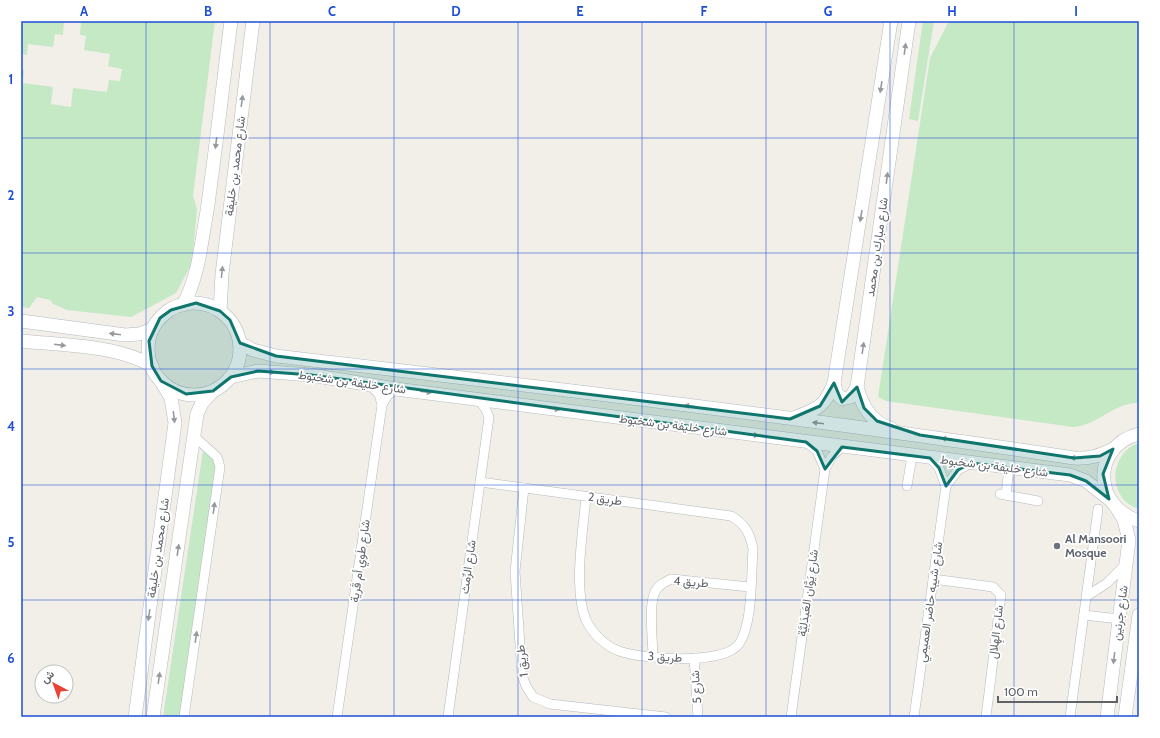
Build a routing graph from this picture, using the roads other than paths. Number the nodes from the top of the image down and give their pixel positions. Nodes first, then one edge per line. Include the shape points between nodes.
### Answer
1 (231, 21) edge
2 (253, 21) edge
3 (891, 21) edge
4 (909, 21) edge
5 (183, 305) junction
6 (220, 311) junction
7 (21, 321) edge
8 (153, 329) junction
9 (21, 340) edge
10 (240, 343) junction
11 (152, 366) junction
12 (231, 377) junction
13 (161, 381) junction
14 (834, 383) junction
15 (369, 384) junction
16 (857, 387) junction
17 (396, 389) junction
18 (213, 391) junction
19 (477, 399) junction
20 (504, 402) junction
21 (382, 405) junction
22 (489, 417) junction
23 (790, 419) junction
24 (1139, 434) edge
25 (920, 435) junction
26 (194, 436) junction
27 (806, 442) junction
28 (842, 447) junction
29 (1113, 450) junction
30 (912, 456) junction
31 (930, 458) junction
32 (970, 463) junction
33 (1009, 467) junction
34 (825, 469) junction
35 (480, 482) junction
36 (907, 486) dead end
37 (946, 486) junction
38 (524, 488) junction
39 (586, 497) junction
40 (1109, 499) junction
41 (1038, 501) dead end
42 (1098, 509) dead end
43 (1118, 510) junction
44 (731, 516) joint
45 (1139, 521) edge
46 (1127, 562) junction
47 (1090, 575) junction
48 (932, 579) junction
49 (1107, 582) junction
50 (750, 586) junction
51 (1087, 596) junction
52 (1084, 615) junction
53 (1139, 615) edge
54 (1119, 619) junction
55 (653, 657) junction
56 (694, 658) junction
57 (135, 717) edge
58 (153, 717) edge
59 (184, 717) edge
60 (337, 717) edge
61 (448, 717) edge
62 (666, 717) edge
63 (698, 717) edge
64 (791, 717) edge
65 (914, 717) edge
66 (986, 717) edge
67 (1070, 717) edge
68 (1106, 717) edge
69 (1125, 717) edge

1 -> 5 main road, شارع محمد بن خليفة via 197,272 192,289
6 -> 2 main road, شارع محمد بن خليفة via 222,274
3 -> 14 main road, شارع مبارك بن محمد
16 -> 4 main road, شارع مبارك بن محمد
5 - 6 main road via 202,304
5 - 8 main road via 160,318
6 - 10 main road via 237,331
8 -> 7 main road via 125,335
8 - 11 main road via 149,341
9 -> 11 main road via 116,352
10 - 12 main road via 237,367
23 -> 10 main road, شارع خليفة بن شخبوط via 532,385 276,356 253,350
11 - 13 main road
12 -> 15 main road, شارع خليفة بن شخبوط via 258,371 311,375
12 - 18 main road
13 - 18 main road via 172,389 186,394
13 -> 57 main road, شارع محمد بن خليفة via 171,398 175,423
14 - 16 main road via 836,392 842,399 851,397
14 - 23 main road, شارع مبارك بن محمد via 829,397 820,406
15 - 17 main road, شارع خليفة بن شخبوط
15 - 21 street via 379,394
16 - 25 main road, شارع مبارك بن محمد via 864,408 877,422
17 -> 19 main road, شارع خليفة بن شخبوط
17 - 21 street
18 - 26 main road, شارع محمد بن خليفة via 202,403 197,414
19 - 20 main road, شارع خليفة بن شخبوط
19 - 22 street
20 - 22 street
20 -> 27 main road, شارع خليفة بن شخبوط
21 - 60 street, شارع طَوي أم قَرية
22 - 35 street, شارع الرِّمث
25 -> 23 main road, شارع خليفة بن شخبوط
24 - 29 main road via 1124,440
29 -> 25 main road, شارع خليفة بن شخبوط via 1100,456 1074,458
58 -> 26 main road, شارع محمد بن خليفة
59 -> 26 street via 220,467 217,457
27 - 28 main road, شارع خليفة بن شخبوط
27 - 34 street via 817,451
28 - 30 main road, شارع خليفة بن شخبوط
28 - 34 street, شارع يَوَّان العَبدَلِيَّة via 832,456
29 - 40 main road via 1106,461 1103,474 1104,487
30 - 31 main road, شارع خليفة بن شخبوط
30 - 36 street
31 - 32 main road, شارع خليفة بن شخبوط
31 - 37 street via 939,468
32 - 33 main road, شارع خليفة بن شخبوط
32 - 37 street, شارع شيبه حاضر العميمي via 958,470
33 - 40 main road, شارع خليفة بن شخبوط via 1070,475 1086,481
33 - 41 street via 1003,495
34 - 64 street, شارع يَوَّان العَبدَلِيَّة
35 - 38 street, طريق 2
35 - 61 street, شارع الرِّمث
37 - 48 street, شارع شيبه حاضر العميمي
38 - 39 street, طريق 2
38 - 62 street, طريق 1 via 515,571 522,675 526,686 533,697 550,704
39 - 44 street, طريق 2
39 - 55 street, طريق 3 via 580,576 586,620 595,633 617,650
40 - 43 main road
42 - 47 street
43 - 45 main road via 1128,518
43 - 46 main road, شارع جرنين via 1128,530
44 - 50 street, طريق 3 via 740,521 751,538 753,549
46 - 49 street
46 - 54 main road, شارع جرنين
47 - 49 street via 1100,582
47 - 51 street
48 - 65 street, شارع شيبه حاضر العميمي
48 - 66 street, شارع الهِلال via 993,587 1001,595
49 - 51 street
50 - 55 street, طريق 4 via 671,579 662,583 654,592 651,612
50 - 56 street, طريق 3 via 747,624 738,645 715,656
51 - 52 street
52 - 54 street
52 - 67 street
53 - 69 main road, شارع جرنين
54 -> 68 main road, شارع جرنين
55 - 56 street, طريق 3
56 - 63 street, شارع 5

